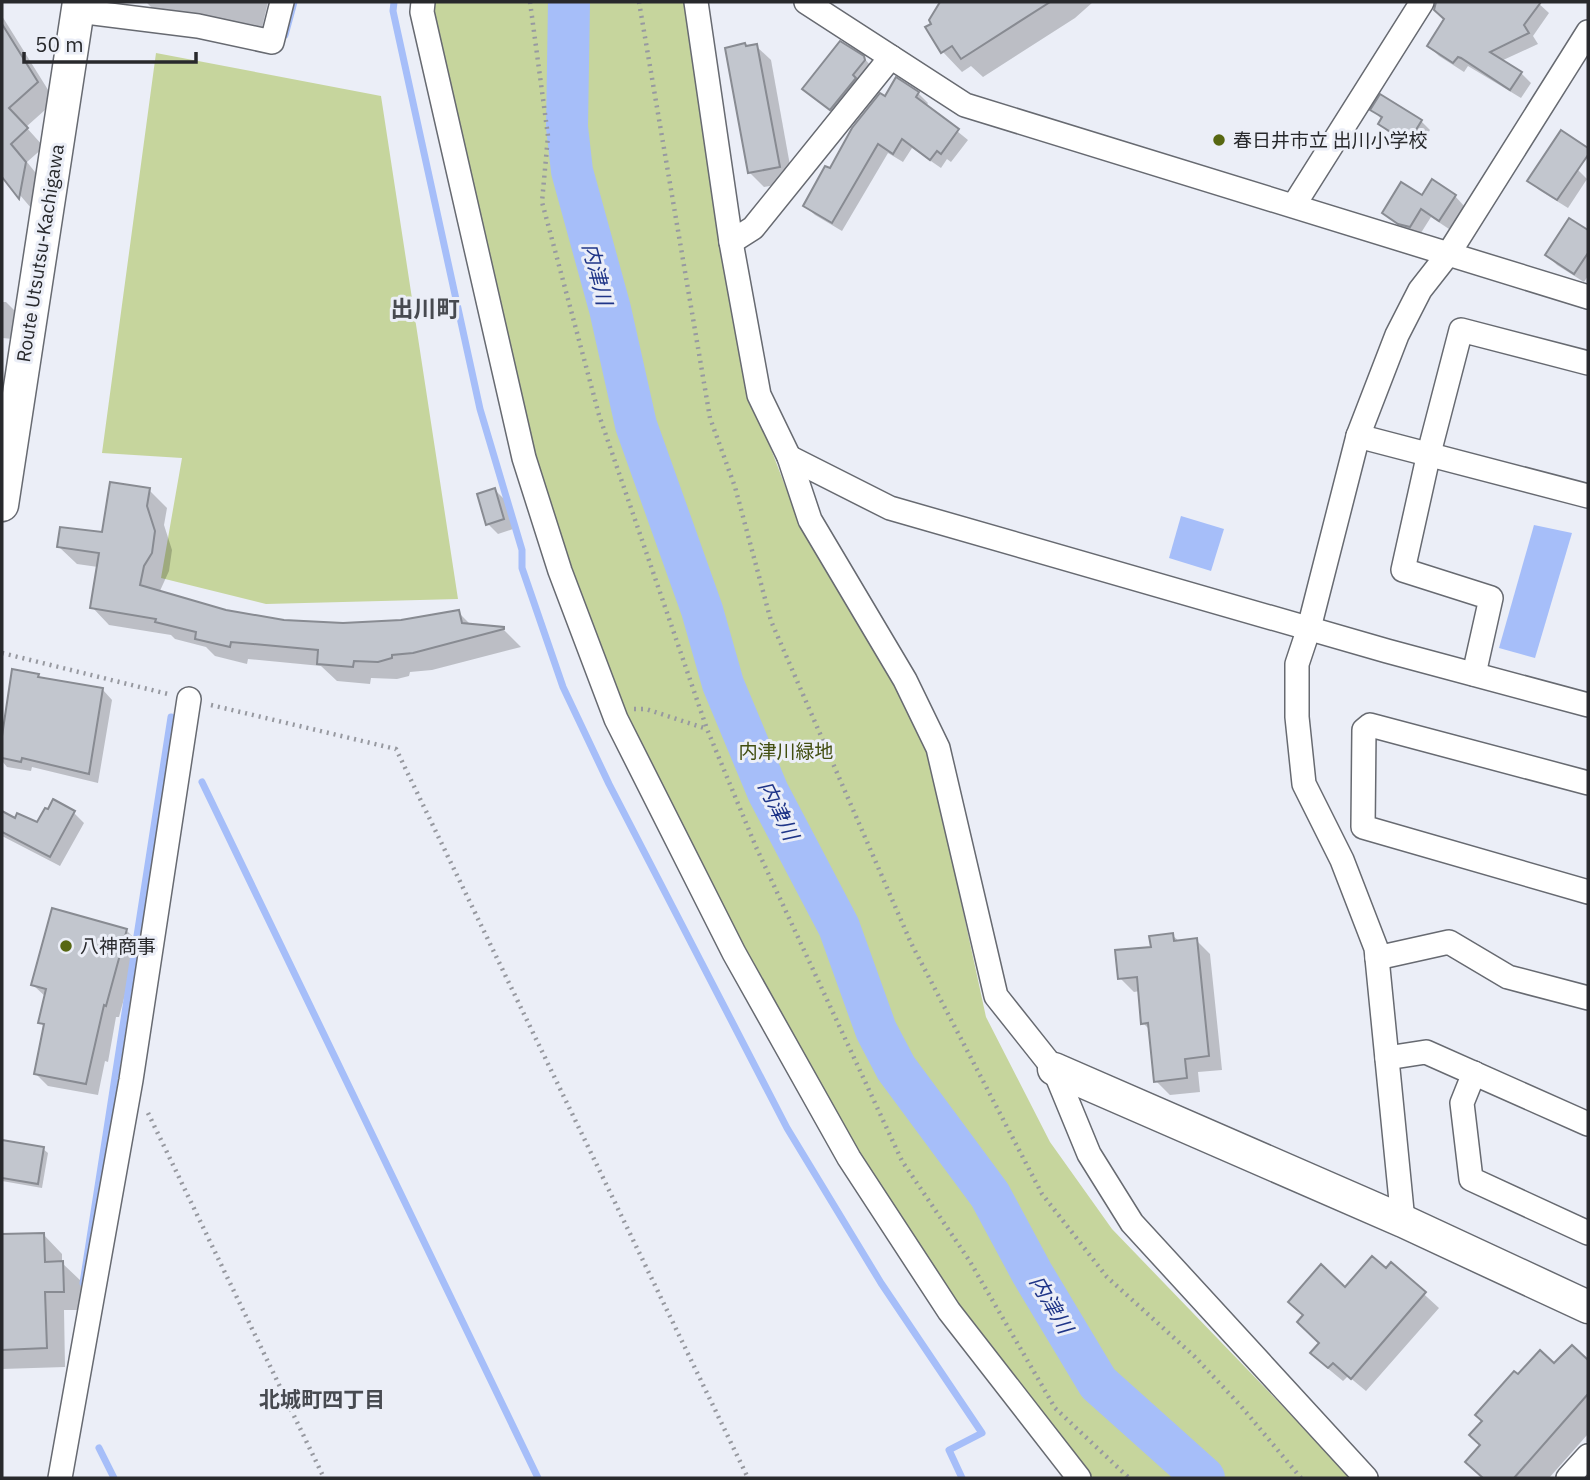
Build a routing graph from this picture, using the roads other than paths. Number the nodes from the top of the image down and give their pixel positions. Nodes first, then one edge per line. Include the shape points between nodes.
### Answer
1 (282, 2) edge
2 (423, 2) edge
3 (696, 2) edge
4 (807, 2) edge
5 (1422, 2) edge
6 (78, 6) edge
7 (1588, 32) edge
8 (891, 57) junction
9 (1294, 205) junction
10 (731, 242) junction
11 (1448, 253) junction
12 (1588, 297) edge
13 (1588, 363) edge
14 (9, 410) edge
15 (1357, 436) junction
16 (1429, 453) junction
17 (789, 457) junction
18 (1588, 496) edge
19 (2, 505) edge
20 (1309, 628) junction
21 (1474, 674) junction
22 (189, 699) road end
23 (1588, 705) edge
24 (1588, 783) edge
25 (1588, 892) edge
26 (1377, 958) junction
27 (1588, 998) edge
28 (1387, 1058) junction
29 (1054, 1069) junction
30 (1474, 1073) junction
31 (1588, 1124) edge
32 (1403, 1221) junction
33 (1588, 1233) edge
34 (1588, 1307) edge
35 (1588, 1456) edge
36 (60, 1478) edge
37 (1079, 1478) edge
38 (1366, 1478) edge
39 (1568, 1478) edge

1 - 6 street via 272,42
2 - 37 street via 524,458 560,571 616,719 734,953 849,1158 949,1311
3 - 10 street
4 - 8 street
5 - 9 street
6 - 14 street, Route Utsutsu-Kachigawa
7 - 11 street
8 - 9 street via 965,105
8 - 10 street via 753,229
9 - 11 street
10 - 17 street via 759,395
11 - 12 street
11 - 15 street via 1420,290 1397,335
13 - 16 street via 1461,330
14 - 19 street, Route Utsutsu-Kachigawa
15 - 16 street
15 - 20 street
16 - 18 street
16 - 21 street via 1403,570 1491,598
17 - 20 street via 890,508
17 - 29 street via 810,520 905,680 938,748 996,996
20 - 21 street
20 - 26 street via 1297,664 1304,784 1342,860
21 - 23 street
22 - 36 street via 131,1080
24 - 25 street via 1370,724 1364,730 1363,827
26 - 27 street via 1449,942 1508,977
26 - 28 street
28 - 30 street via 1426,1052
28 - 32 street
29 - 32 street
29 - 38 street via 1089,1154 1132,1223
30 - 31 street
30 - 33 street via 1462,1103 1471,1179
32 - 34 street
35 - 39 street

